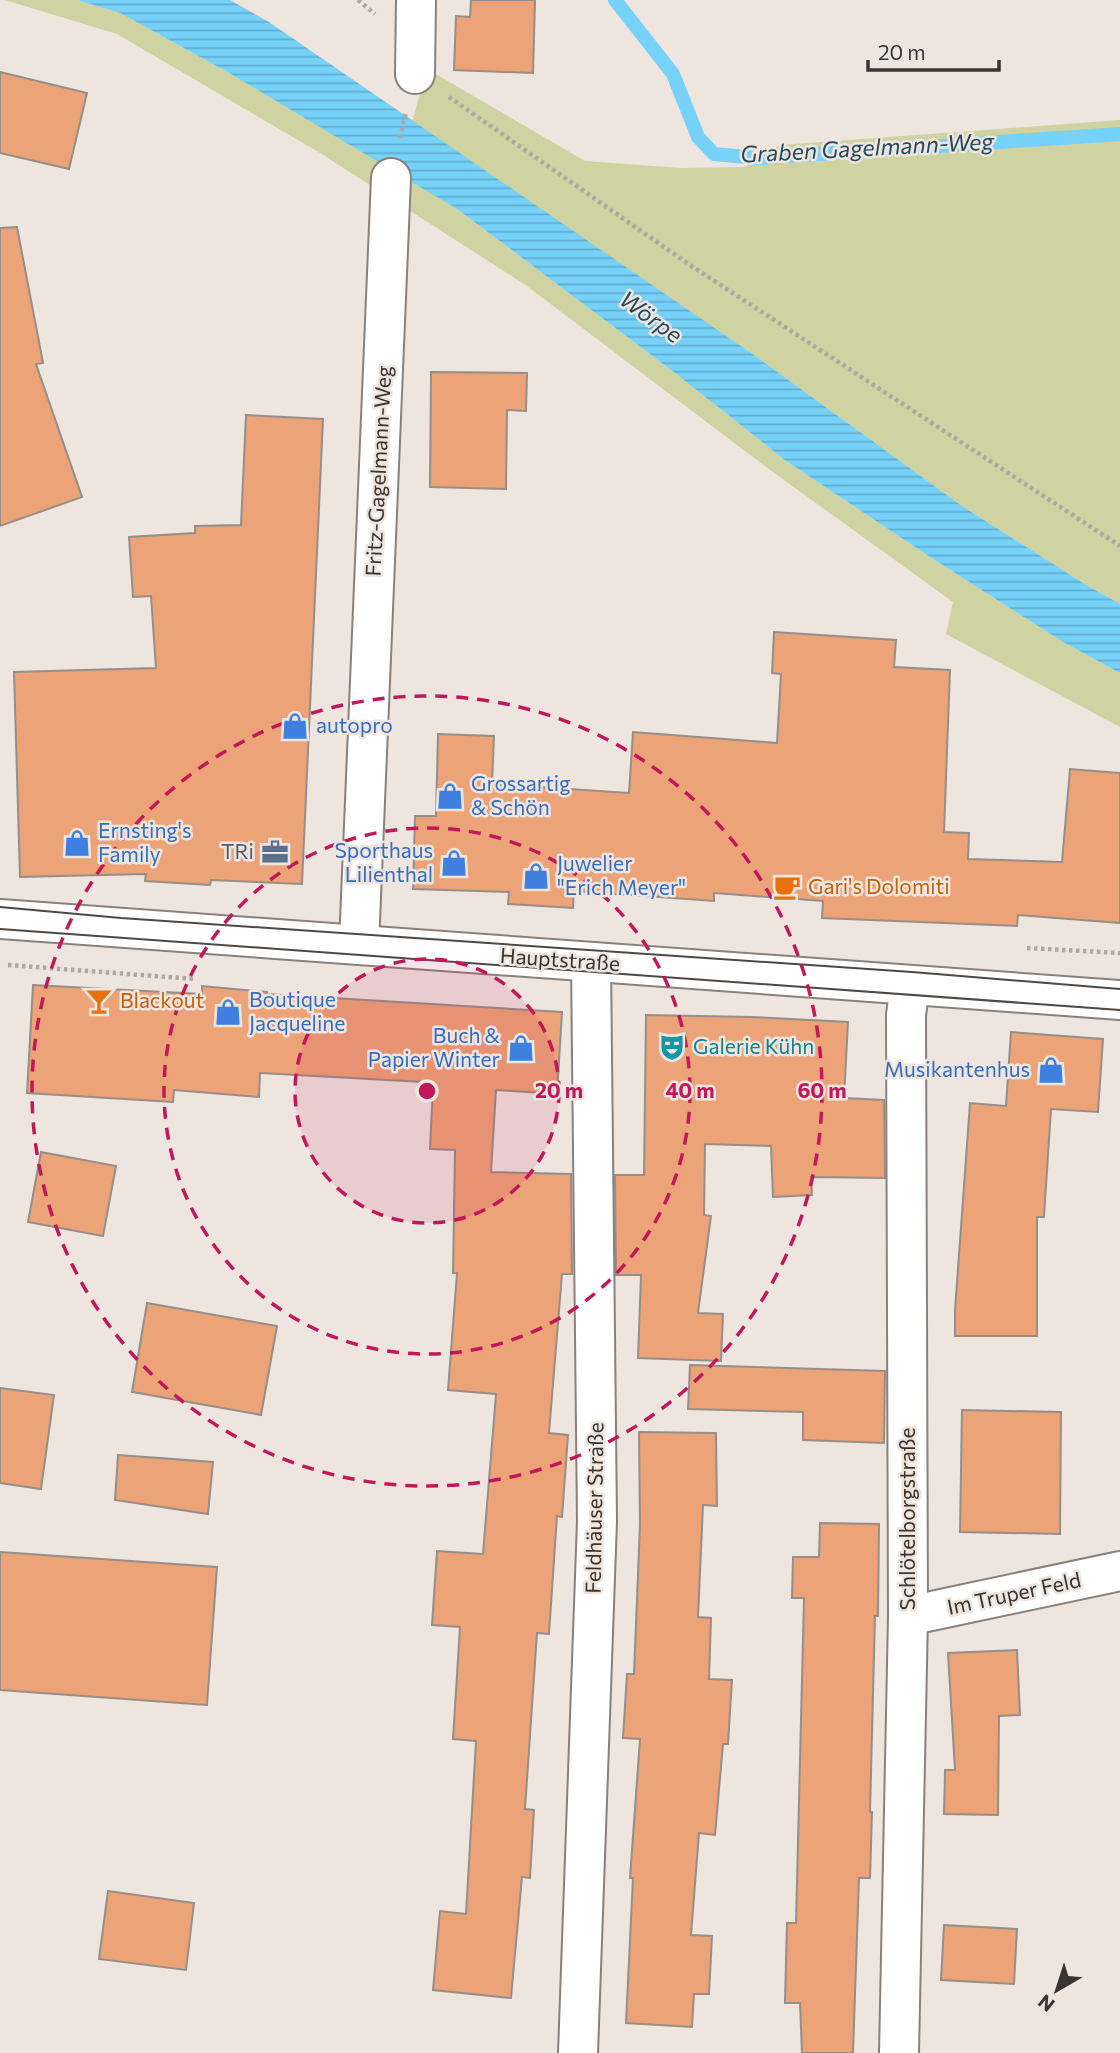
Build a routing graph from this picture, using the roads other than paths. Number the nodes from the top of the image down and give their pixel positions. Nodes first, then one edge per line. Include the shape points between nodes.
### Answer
1 (416, 0) edge
2 (415, 74) road end
3 (391, 178) road end
4 (0, 919) edge
5 (359, 945) junction
6 (591, 962) junction
7 (910, 985) junction
8 (1120, 1000) edge
9 (1120, 1571) edge
10 (908, 1616) junction
11 (578, 2053) edge
12 (899, 2053) edge

1 - 2 street
3 - 5 street, Fritz-Gagelmann-Weg
4 - 5 street, Hauptstraße
5 - 6 street, Hauptstraße
6 - 7 street, Hauptstraße
6 - 11 street, Feldhäuser Straße via 597,1521
7 - 8 street, Hauptstraße
7 - 10 street, Schlötelborgstraße via 906,1015
9 - 10 street, Im Truper Feld
10 - 12 street, Schlötelborgstraße

